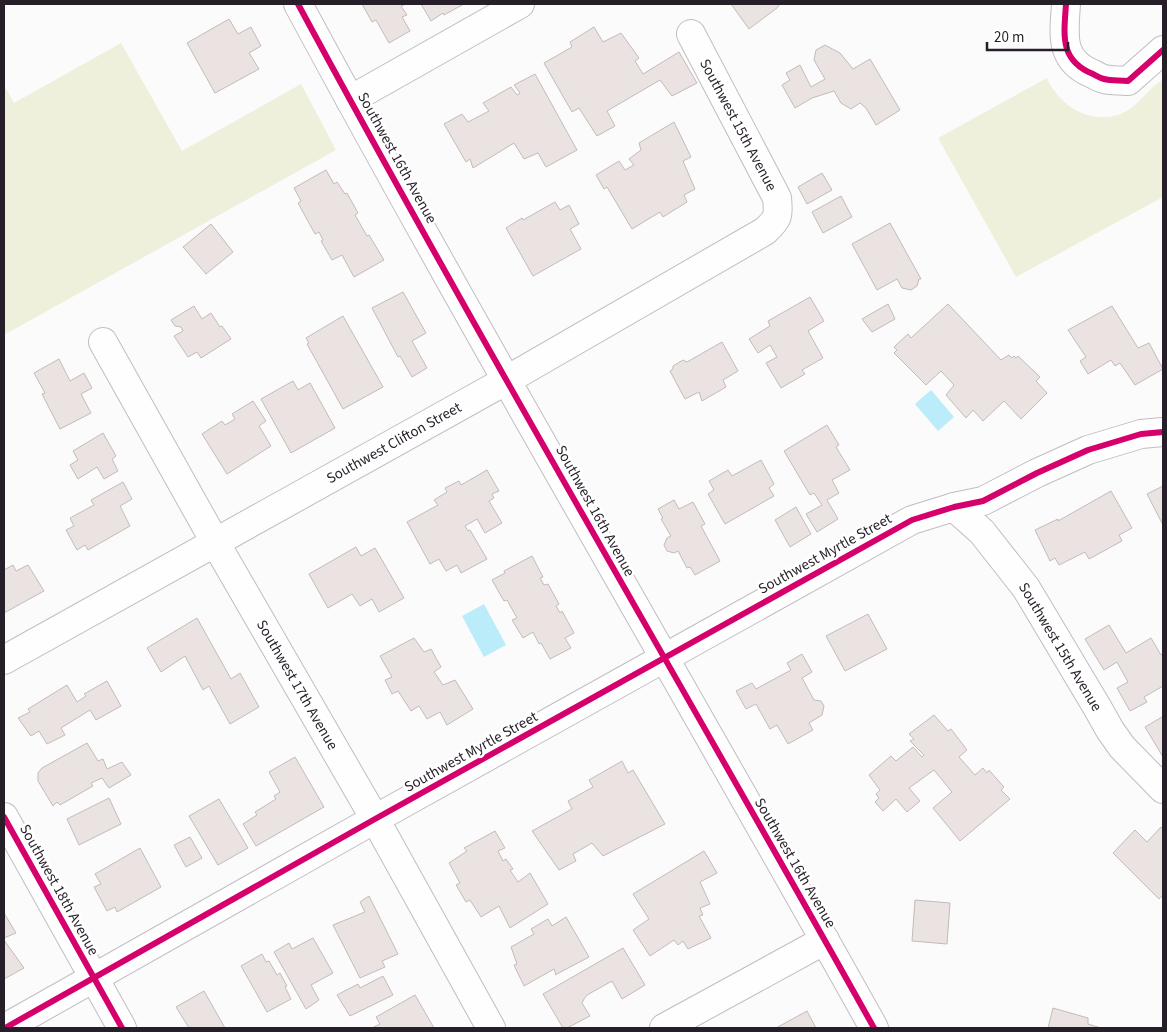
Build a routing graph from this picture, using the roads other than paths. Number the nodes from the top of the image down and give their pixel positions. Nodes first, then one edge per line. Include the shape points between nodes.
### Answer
1 (298, 4) edge
2 (520, 4) edge
3 (1066, 4) edge
4 (691, 34) dead end
5 (1163, 50) edge
6 (350, 100) junction
7 (777, 217) joint
8 (103, 342) dead end
9 (507, 380) junction
10 (1163, 432) edge
11 (954, 507) junction
12 (215, 542) junction
13 (664, 659) junction
14 (4, 660) edge
15 (1163, 789) edge
16 (4, 817) edge
17 (375, 819) junction
18 (825, 940) junction
19 (94, 978) junction
20 (5, 1028) edge
21 (122, 1028) edge
22 (491, 1028) edge
23 (664, 1028) edge
24 (874, 1028) edge

1 - 6 street, Southwest 16th Avenue
2 - 6 street
3 - 5 street via 1067,48 1071,58 1085,71 1104,79 1128,81
4 - 7 street, Southwest 15th Avenue via 777,198
6 - 9 street, Southwest 16th Avenue
7 - 9 street, Southwest Clifton Street via 765,231
8 - 12 street, Southwest 17th Avenue
9 - 12 street, Southwest Clifton Street
9 - 13 street, Southwest 16th Avenue
10 - 11 street, Southwest Myrtle Street via 1141,434 1088,450 983,501
11 - 13 street, Southwest Myrtle Street via 912,520
11 - 15 street, Southwest 15th Avenue via 982,532 1026,588 1110,730
12 - 14 street, Southwest Clifton Street
12 - 17 street, Southwest 17th Avenue
13 - 17 street, Southwest Myrtle Street
13 - 18 street, Southwest 16th Avenue
16 - 19 street, Southwest 18th Avenue
17 - 19 street, Southwest Myrtle Street
17 - 22 street, Southwest 17th Avenue
18 - 23 street
18 - 24 street, Southwest 16th Avenue
19 - 20 street, Southwest Myrtle Street
19 - 21 street, Southwest 18th Avenue

